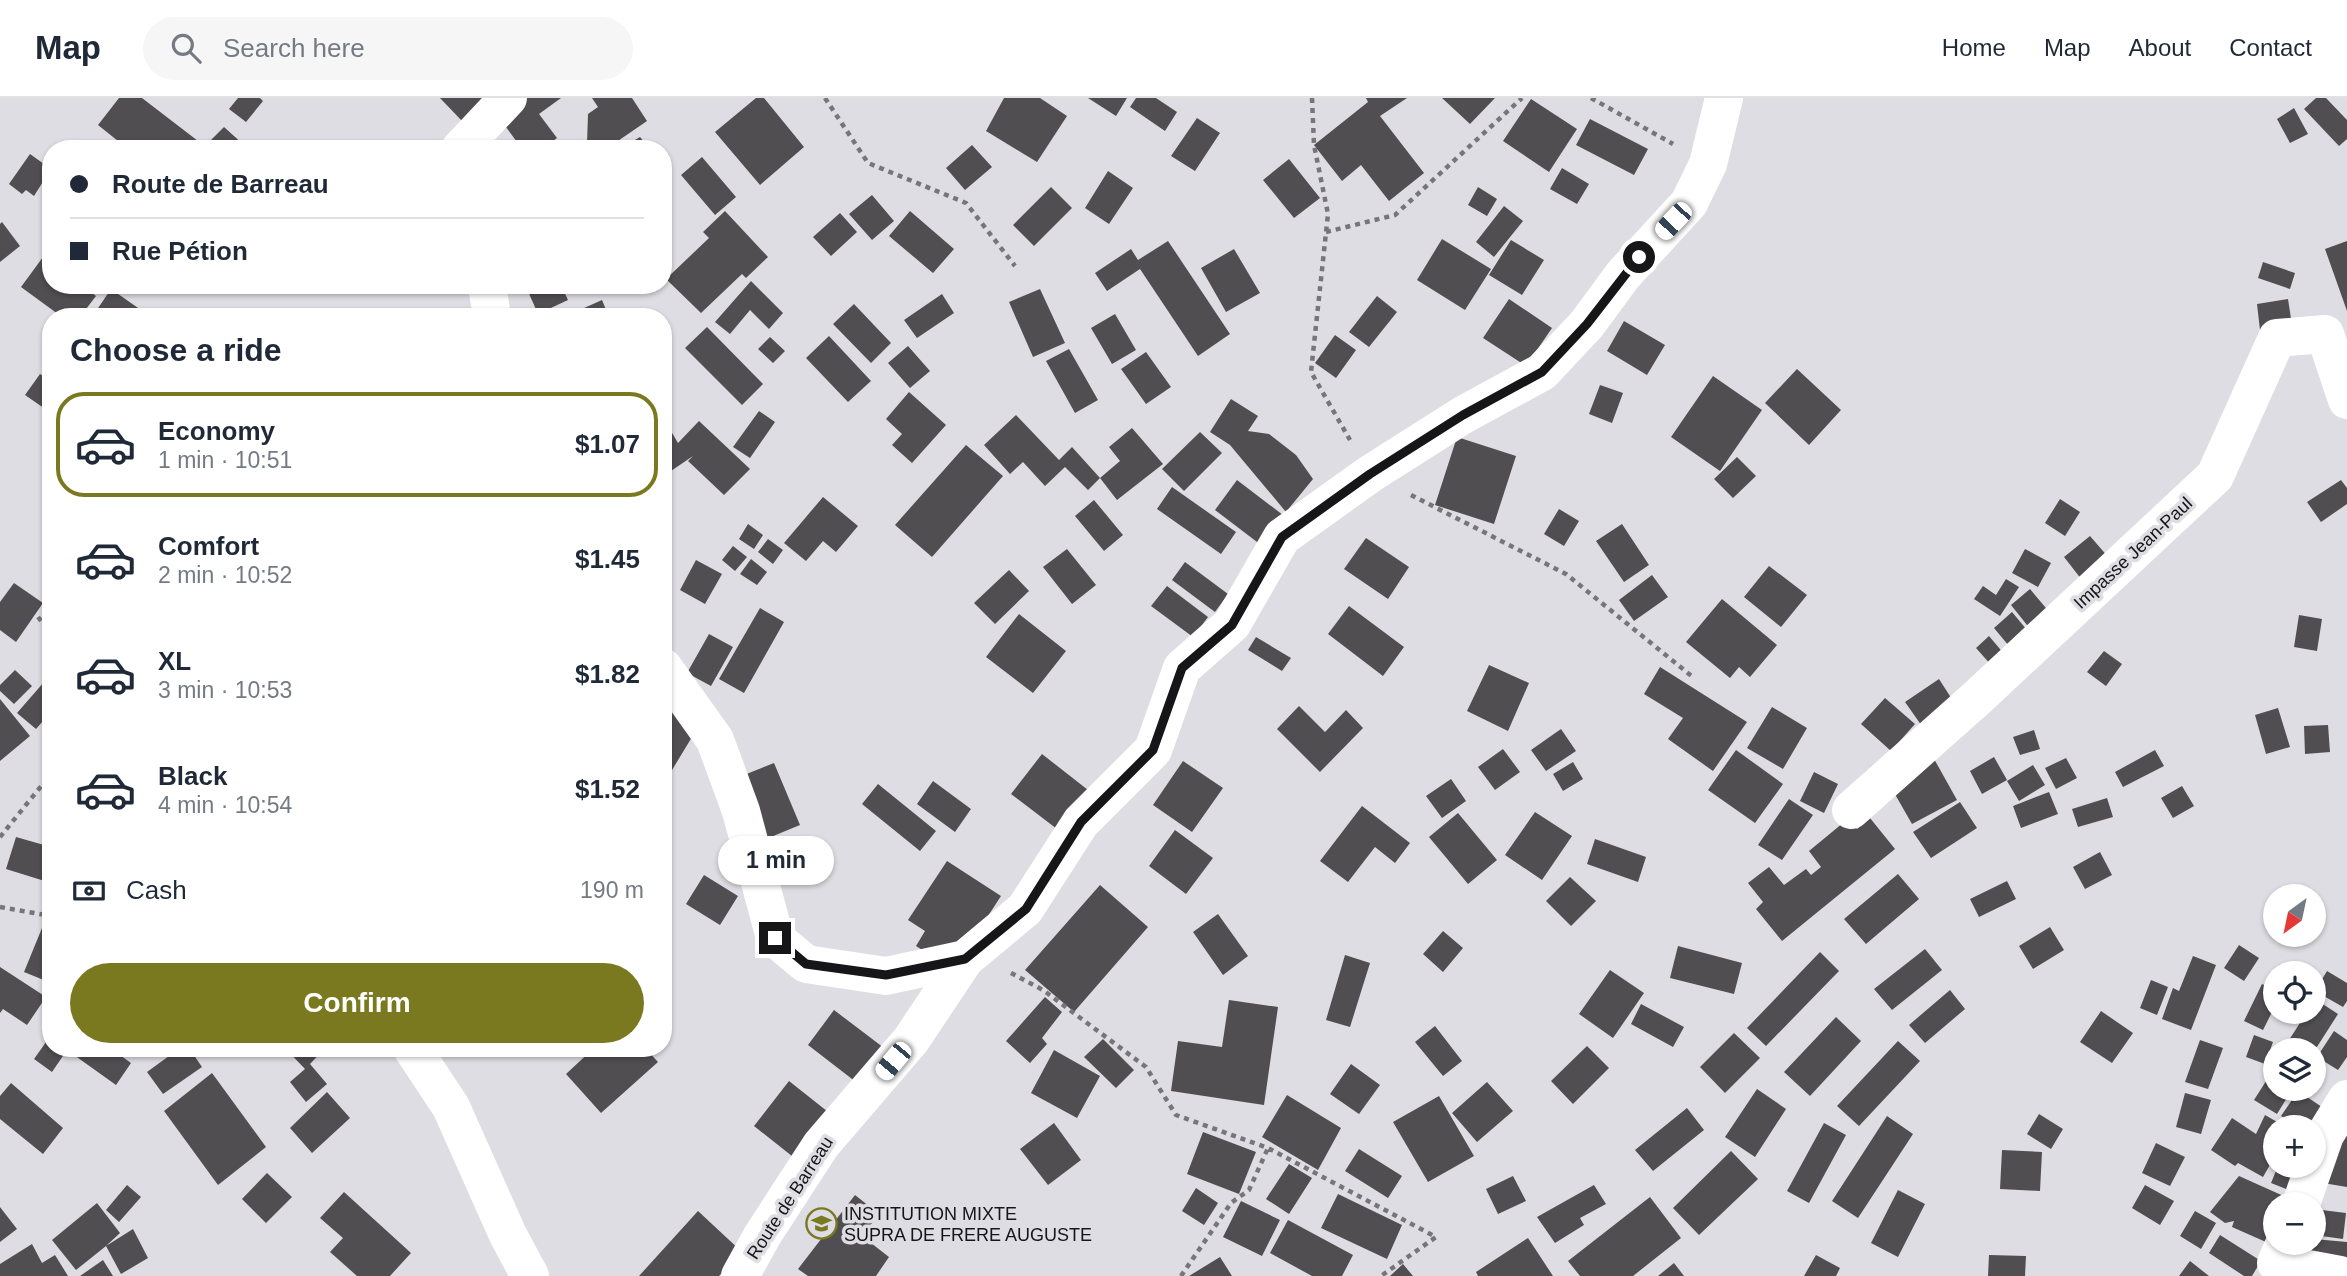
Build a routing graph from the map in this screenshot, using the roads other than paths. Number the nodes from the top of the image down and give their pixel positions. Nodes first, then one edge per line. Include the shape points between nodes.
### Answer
1 (508, 98) edge
2 (1724, 98) edge
3 (468, 140) edge
4 (2347, 400) edge
5 (672, 680) edge
6 (1851, 810) dead end
7 (969, 956) junction
8 (418, 1057) edge
9 (2347, 1099) edge
10 (2305, 1192) edge
11 (2279, 1255) edge
12 (2342, 1275) edge
13 (530, 1276) edge
14 (740, 1276) edge

1 - 3 street
2 - 7 street, Route de Barreau via 1708,164 1689,203 1623,275 1587,324 1542,372 1370,474 1282,537 1232,625 1182,668 1153,750 1081,822 1026,909
4 - 6 street, Impasse Jean-Paul via 2325,334 2277,338 2214,476
5 - 7 street via 715,740 741,811 775,938 806,964 886,975
7 - 14 street, Route de Barreau via 911,1040 821,1145
8 - 13 street via 451,1107
9 - 10 street via 2325,1135
11 - 12 street via 2276,1263

